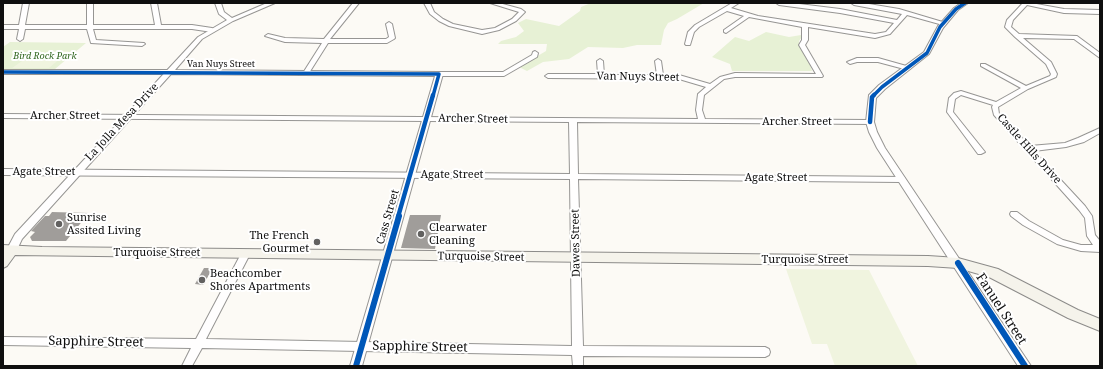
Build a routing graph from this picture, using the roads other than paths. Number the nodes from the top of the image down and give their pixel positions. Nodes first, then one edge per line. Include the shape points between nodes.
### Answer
1 (26, 3) edge
2 (90, 3) edge
3 (154, 3) edge
4 (218, 3) edge
5 (272, 3) edge
6 (356, 3) edge
7 (427, 3) edge
8 (493, 3) edge
9 (736, 3) edge
10 (779, 3) edge
11 (854, 3) edge
12 (965, 3) edge
13 (1024, 3) edge
14 (1066, 3) edge
15 (727, 9) junction
16 (1074, 11) junction
17 (1100, 12) edge
18 (906, 13) junction
19 (748, 16) junction
20 (230, 20) junction
21 (898, 22) junction
22 (943, 23) junction
23 (389, 24) dead end
24 (805, 25) junction
25 (3, 27) edge
26 (23, 27) junction
27 (90, 27) junction
28 (158, 27) junction
29 (212, 30) junction
30 (726, 31) dead end
31 (268, 36) dead end
32 (1016, 36) junction
33 (20, 39) dead end
34 (326, 41) junction
35 (142, 44) dead end
36 (688, 44) dead end
37 (535, 53) dead end
38 (1100, 56) edge
39 (600, 61) dead end
40 (658, 61) dead end
41 (850, 62) dead end
42 (983, 65) dead end
43 (908, 68) junction
44 (3, 72) edge
45 (169, 72) junction
46 (306, 73) junction
47 (439, 74) junction
48 (548, 76) dead end
49 (601, 76) junction
50 (660, 76) junction
51 (711, 86) junction
52 (1026, 88) junction
53 (997, 104) junction
54 (3, 116) edge
55 (128, 116) junction
56 (427, 118) junction
57 (573, 121) junction
58 (702, 121) junction
59 (870, 122) junction
60 (1100, 130) edge
61 (1027, 149) junction
62 (981, 152) dead end
63 (3, 172) edge
64 (76, 172) junction
65 (411, 174) junction
66 (573, 176) junction
67 (901, 179) junction
68 (1014, 214) dead end
69 (1100, 249) edge
70 (7, 250) edge
71 (245, 254) junction
72 (387, 256) junction
73 (576, 258) junction
74 (3, 263) edge
75 (958, 263) junction
76 (1100, 325) edge
77 (3, 341) edge
78 (198, 344) junction
79 (362, 346) junction
80 (578, 351) junction
81 (765, 352) dead end
82 (187, 366) edge
83 (356, 366) edge
84 (578, 366) edge
85 (1025, 366) edge

1 - 26 street
2 - 27 street
3 - 28 street
4 - 20 street via 221,13
5 - 20 street, La Jolla Mesa Drive
6 - 34 street
7 - 8 street via 432,13 441,20 482,32 498,29 522,12
9 - 15 street
10 - 21 street
11 - 18 street
12 - 22 street
13 - 16 street
13 - 32 street via 1008,22 1008,27
14 - 16 street
15 - 19 street
15 - 36 street via 691,32
16 - 17 street
18 - 21 street
18 - 22 street
19 - 24 street
19 - 30 street
20 - 29 street, La Jolla Mesa Drive
21 - 24 street via 888,33 875,36
22 - 43 street via 927,53
23 - 34 street via 392,38 390,41
24 - 51 street via 805,40 802,47 810,56 813,67 820,76 735,75 722,78
25 - 26 street
26 - 27 street
26 - 33 street
27 - 28 street
27 - 35 street via 93,42
28 - 29 street
29 - 45 street, La Jolla Mesa Drive via 200,38
31 - 34 street via 285,40
32 - 38 street via 1075,37
32 - 52 street, Castle Hills Drive via 1049,63 1054,74 1053,77
34 - 46 street
37 - 47 street, Van Nuys Street via 535,56 504,74
39 - 49 street
40 - 50 street
41 - 43 street via 878,60
42 - 52 street
43 - 59 street via 872,97
44 - 45 street, Van Nuys Street
45 - 46 street, Van Nuys Street
45 - 55 street, La Jolla Mesa Drive
46 - 47 street, Van Nuys Street
47 - 56 street, Cass Street
48 - 49 street, Van Nuys Street
49 - 50 street, Van Nuys Street
50 - 51 street, Van Nuys Street via 690,79
51 - 58 street via 701,94 699,110
52 - 53 street, Castle Hills Drive
53 - 61 street, Castle Hills Drive via 996,114
53 - 62 street via 961,93 952,98 952,116
54 - 55 street, Archer Street
55 - 56 street, Archer Street
55 - 64 street, La Jolla Mesa Drive
56 - 57 street, Archer Street
56 - 65 street, Cass Street
57 - 58 street, Archer Street
57 - 66 street, Dawes Street
58 - 59 street, Archer Street
59 - 67 street, Fanuel Street via 881,148
60 - 61 street via 1066,145
61 - 69 street, Castle Hills Drive via 1082,208 1089,218 1091,236
63 - 64 street, Agate Street
64 - 65 street, Agate Street
64 - 70 street, La Jolla Mesa Drive
65 - 66 street, Agate Street
65 - 72 street, Cass Street
66 - 67 street, Agate Street
66 - 73 street, Dawes Street
67 - 75 street, Fanuel Street
68 - 69 street via 1060,242 1081,248
70 - 71 main road, Turquoise Street
70 - 74 main road
71 - 72 main road, Turquoise Street
71 - 78 street
72 - 73 main road, Turquoise Street
72 - 79 street, Cass Street
73 - 75 main road, Turquoise Street
73 - 80 street, Dawes Street
75 - 76 main road, Turquoise Street via 993,273
75 - 85 street, Fanuel Street
77 - 78 street, Sapphire Street
78 - 79 street, Sapphire Street
78 - 82 street
79 - 80 street, Sapphire Street
79 - 83 street, Cass Street
80 - 81 street, Sapphire Street
80 - 84 street, Dawes Street

